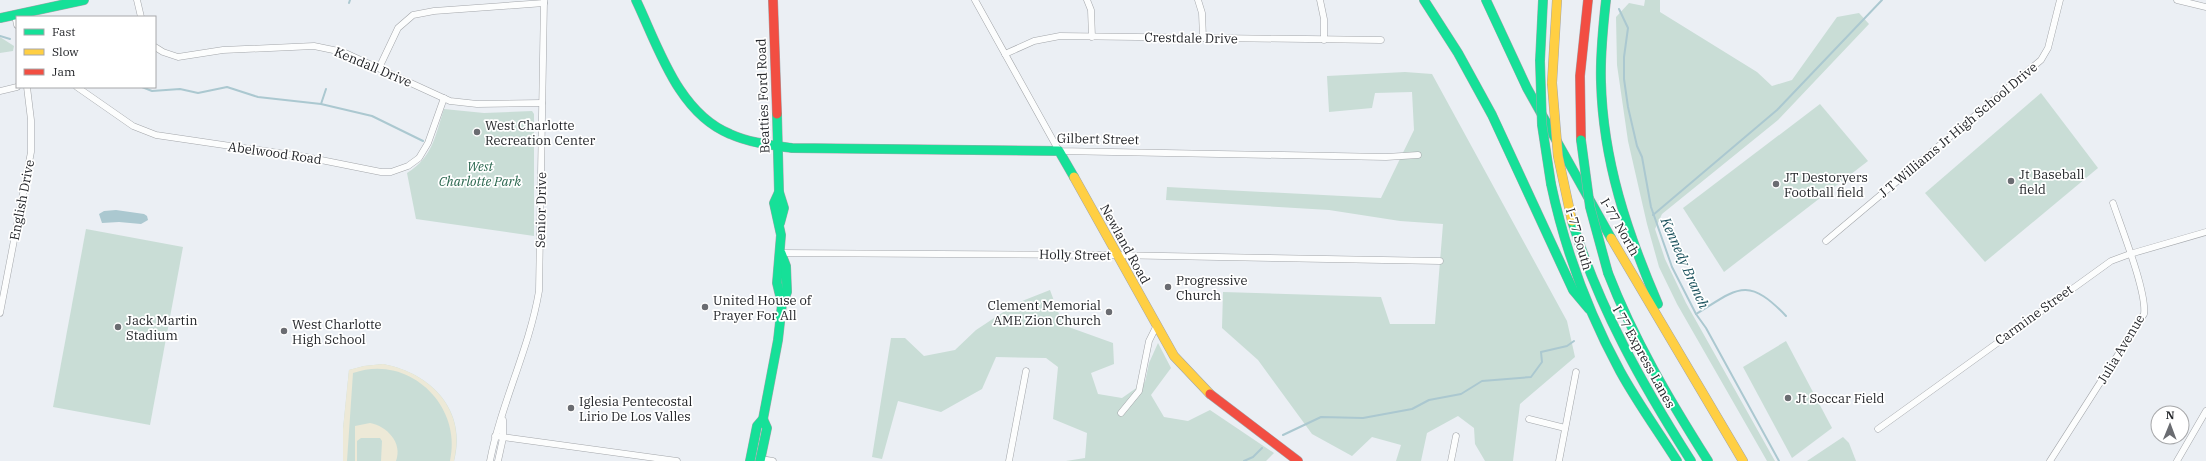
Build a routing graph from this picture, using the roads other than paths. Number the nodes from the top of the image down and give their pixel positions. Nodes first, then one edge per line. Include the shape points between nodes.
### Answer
1 (84, 0) edge
2 (137, 0) edge
3 (636, 0) edge
4 (773, 0) edge
5 (976, 0) edge
6 (1087, 0) edge
7 (1198, 0) edge
8 (1320, 0) edge
9 (1424, 0) edge
10 (1486, 0) edge
11 (1543, 0) edge
12 (1557, 0) edge
13 (1588, 0) edge
14 (1606, 0) edge
15 (2060, 0) edge
16 (2177, 0) edge
17 (544, 1) edge
18 (2206, 7) edge
19 (15, 15) junction
20 (141, 16) edge
21 (0, 18) edge
22 (16, 20) edge
23 (1092, 37) junction
24 (1203, 38) junction
25 (1324, 40) junction
26 (1381, 40) dead end
27 (156, 48) edge
28 (1005, 54) junction
29 (379, 68) junction
30 (16, 87) edge
31 (27, 88) edge
32 (77, 88) edge
33 (0, 90) edge
34 (444, 98) junction
35 (542, 103) junction
36 (778, 147) junction
37 (1059, 152) junction
38 (1418, 155) dead end
39 (2113, 203) dead end
40 (2206, 232) edge
41 (1826, 241) dead end
42 (781, 253) junction
43 (2130, 254) junction
44 (1117, 256) junction
45 (1440, 261) dead end
46 (1589, 309) junction
47 (0, 312) edge
48 (1156, 327) junction
49 (1678, 349) junction
50 (1026, 371) dead end
51 (1576, 372) dead end
52 (2206, 410) edge
53 (1121, 413) dead end
54 (503, 414) junction
55 (763, 419) junction
56 (1529, 420) dead end
57 (1565, 428) junction
58 (1878, 429) dead end
59 (494, 436) junction
60 (1456, 436) dead end
61 (503, 438) junction
62 (760, 460) edge
63 (490, 461) edge
64 (498, 461) edge
65 (677, 461) edge
66 (750, 461) edge
67 (773, 461) edge
68 (1009, 461) edge
69 (1298, 461) edge
70 (1451, 461) edge
71 (1559, 461) edge
72 (1677, 461) edge
73 (1691, 461) edge
74 (1708, 461) edge
75 (1743, 461) edge
76 (2050, 461) edge
77 (2178, 461) edge

1 - 19 main road
2 - 20 street
3 - 36 main road, Gilbert Street via 679,88 698,114 727,134
4 - 36 main road, Beatties Ford Road
5 - 28 street, Newland Road
6 - 23 street
7 - 24 street via 1202,12
8 - 25 street via 1324,19
9 - 46 main road via 1458,53 1492,115 1526,192 1546,228 1572,290
10 - 49 main road, I-77 North via 1511,58 1533,99 1624,262
11 - 46 main road, I-77 South, bridge via 1540,61 1542,125 1551,184 1567,248
12 - 73 main road, I 77 Express Lanes, bridge via 1552,83 1558,156 1572,221 1592,284 1618,342
13 - 74 main road, I 77 Express Lanes, bridge via 1580,76 1581,140 1590,207 1622,312 1643,355
14 - 49 main road via 1601,45 1601,82 1604,132 1610,169 1633,247
15 - 41 street, J T Williams Jr High School Drive via 2048,48 2041,60
16 - 18 street
17 - 29 street via 413,15 398,28
17 - 35 street, Senior Drive
19 - 21 main road
19 - 22 street
23 - 24 street, Crestdale Drive
23 - 28 street, Crestdale Drive via 1047,38 1027,43
24 - 25 street, Crestdale Drive
25 - 26 street, Crestdale Drive
27 - 29 street, Kendall Drive via 178,57 223,50 319,47 343,52
28 - 37 street, Newland Road
29 - 34 street, Kendall Drive
30 - 33 street
31 - 47 street, English Drive via 32,120 31,152
32 - 34 street, Abelwood Road via 133,126 156,136 306,157 382,172 400,170 419,158 428,143
34 - 35 street, Kendall Drive via 477,104
35 - 54 street, Senior Drive via 538,291 529,335
36 - 37 main road, Gilbert Street
36 - 42 main road, Beatties Ford Road via 779,192 774,201 774,212 780,223
37 - 38 street, Gilbert Street
37 - 44 main road, Newland Road
39 - 43 street, Julia Avenue
40 - 43 street, Carmine Street
42 - 44 street, Holly Street
42 - 55 main road, Beatties Ford Road via 776,266 777,292 782,304
43 - 58 street, Carmine Street via 2102,267
43 - 76 street, Julia Avenue via 2145,305 2144,314
44 - 45 street, Holly Street
44 - 48 main road, Newland Road
46 - 72 main road, I-77 South via 1620,371
48 - 53 street via 1147,347 1139,391
48 - 69 main road, Newland Road via 1174,356 1198,384
49 - 75 main road, I-77 North
50 - 68 street
51 - 57 street
52 - 77 street
54 - 59 street, Senior Drive
54 - 61 street, Senior Drive
55 - 62 main road, Beatties Ford Road via 766,428
55 - 66 main road, Beatties Ford Road via 757,426
56 - 57 street
57 - 71 street
59 - 61 street
59 - 63 street, Senior Drive
60 - 70 street
61 - 64 street, Senior Drive
61 - 65 street
62 - 67 street

